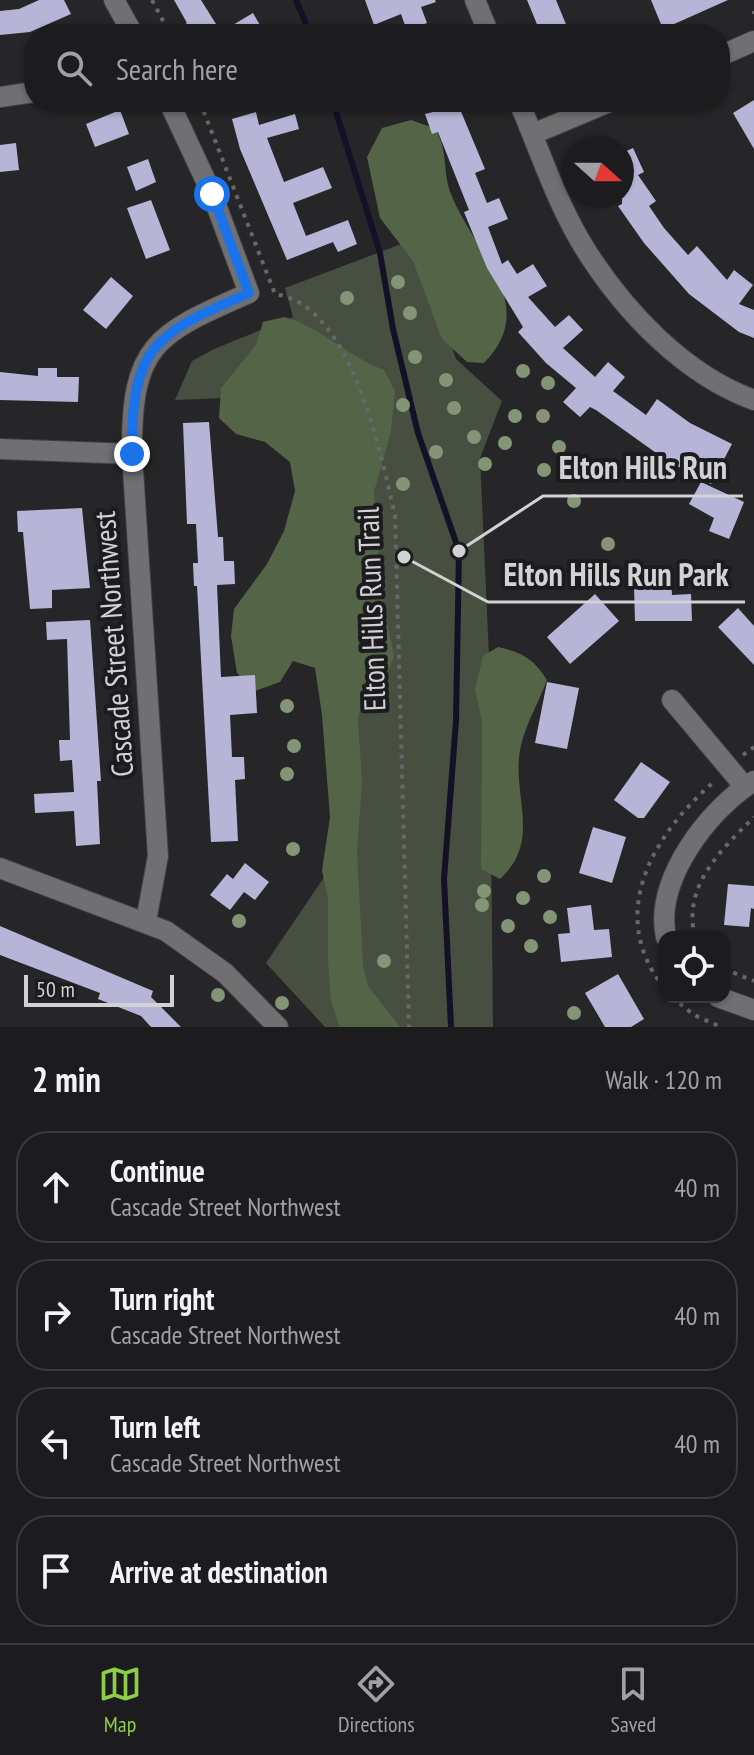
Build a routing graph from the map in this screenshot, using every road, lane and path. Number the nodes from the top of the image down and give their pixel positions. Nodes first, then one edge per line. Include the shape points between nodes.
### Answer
1 (114, 0) edge
2 (152, 0) edge
3 (475, 0) edge
4 (127, 24) edge
5 (165, 24) edge
6 (485, 24) edge
7 (754, 41) edge
8 (730, 52) edge
9 (24, 93) edge
10 (0, 97) edge
11 (174, 112) edge
12 (204, 112) edge
13 (523, 112) edge
14 (585, 112) edge
15 (533, 134) junction
16 (754, 400) edge
17 (0, 449) edge
18 (132, 454) junction
19 (672, 700) dead end
20 (750, 784) edge
21 (754, 817) edge
22 (0, 868) edge
23 (146, 921) junction
24 (666, 931) edge
25 (695, 931) edge
26 (730, 971) edge
27 (754, 981) edge
28 (730, 1001) edge
29 (679, 1003) edge
30 (754, 1010) edge
31 (278, 1027) edge
32 (409, 1027) edge
33 (721, 1027) edge

1 - 4 street
2 - 5 path
3 - 6 street
7 - 8 street
9 - 10 street
11 - 18 street, Cascade Street Northwest via 249,293 194,317 155,346 138,376
12 - 32 path, Elton Hills Run Trail via 275,294 292,296 321,320 345,355 378,445 395,515
13 - 15 street
14 - 15 street
15 - 16 street via 573,226 613,288 688,363
17 - 18 street
18 - 23 street, Cascade Street Northwest via 158,856
19 - 20 street
20 - 24 street via 680,859 667,886
21 - 25 path via 725,846 694,894
22 - 23 street
23 - 31 street via 225,973
26 - 27 path
28 - 30 street
29 - 33 path

